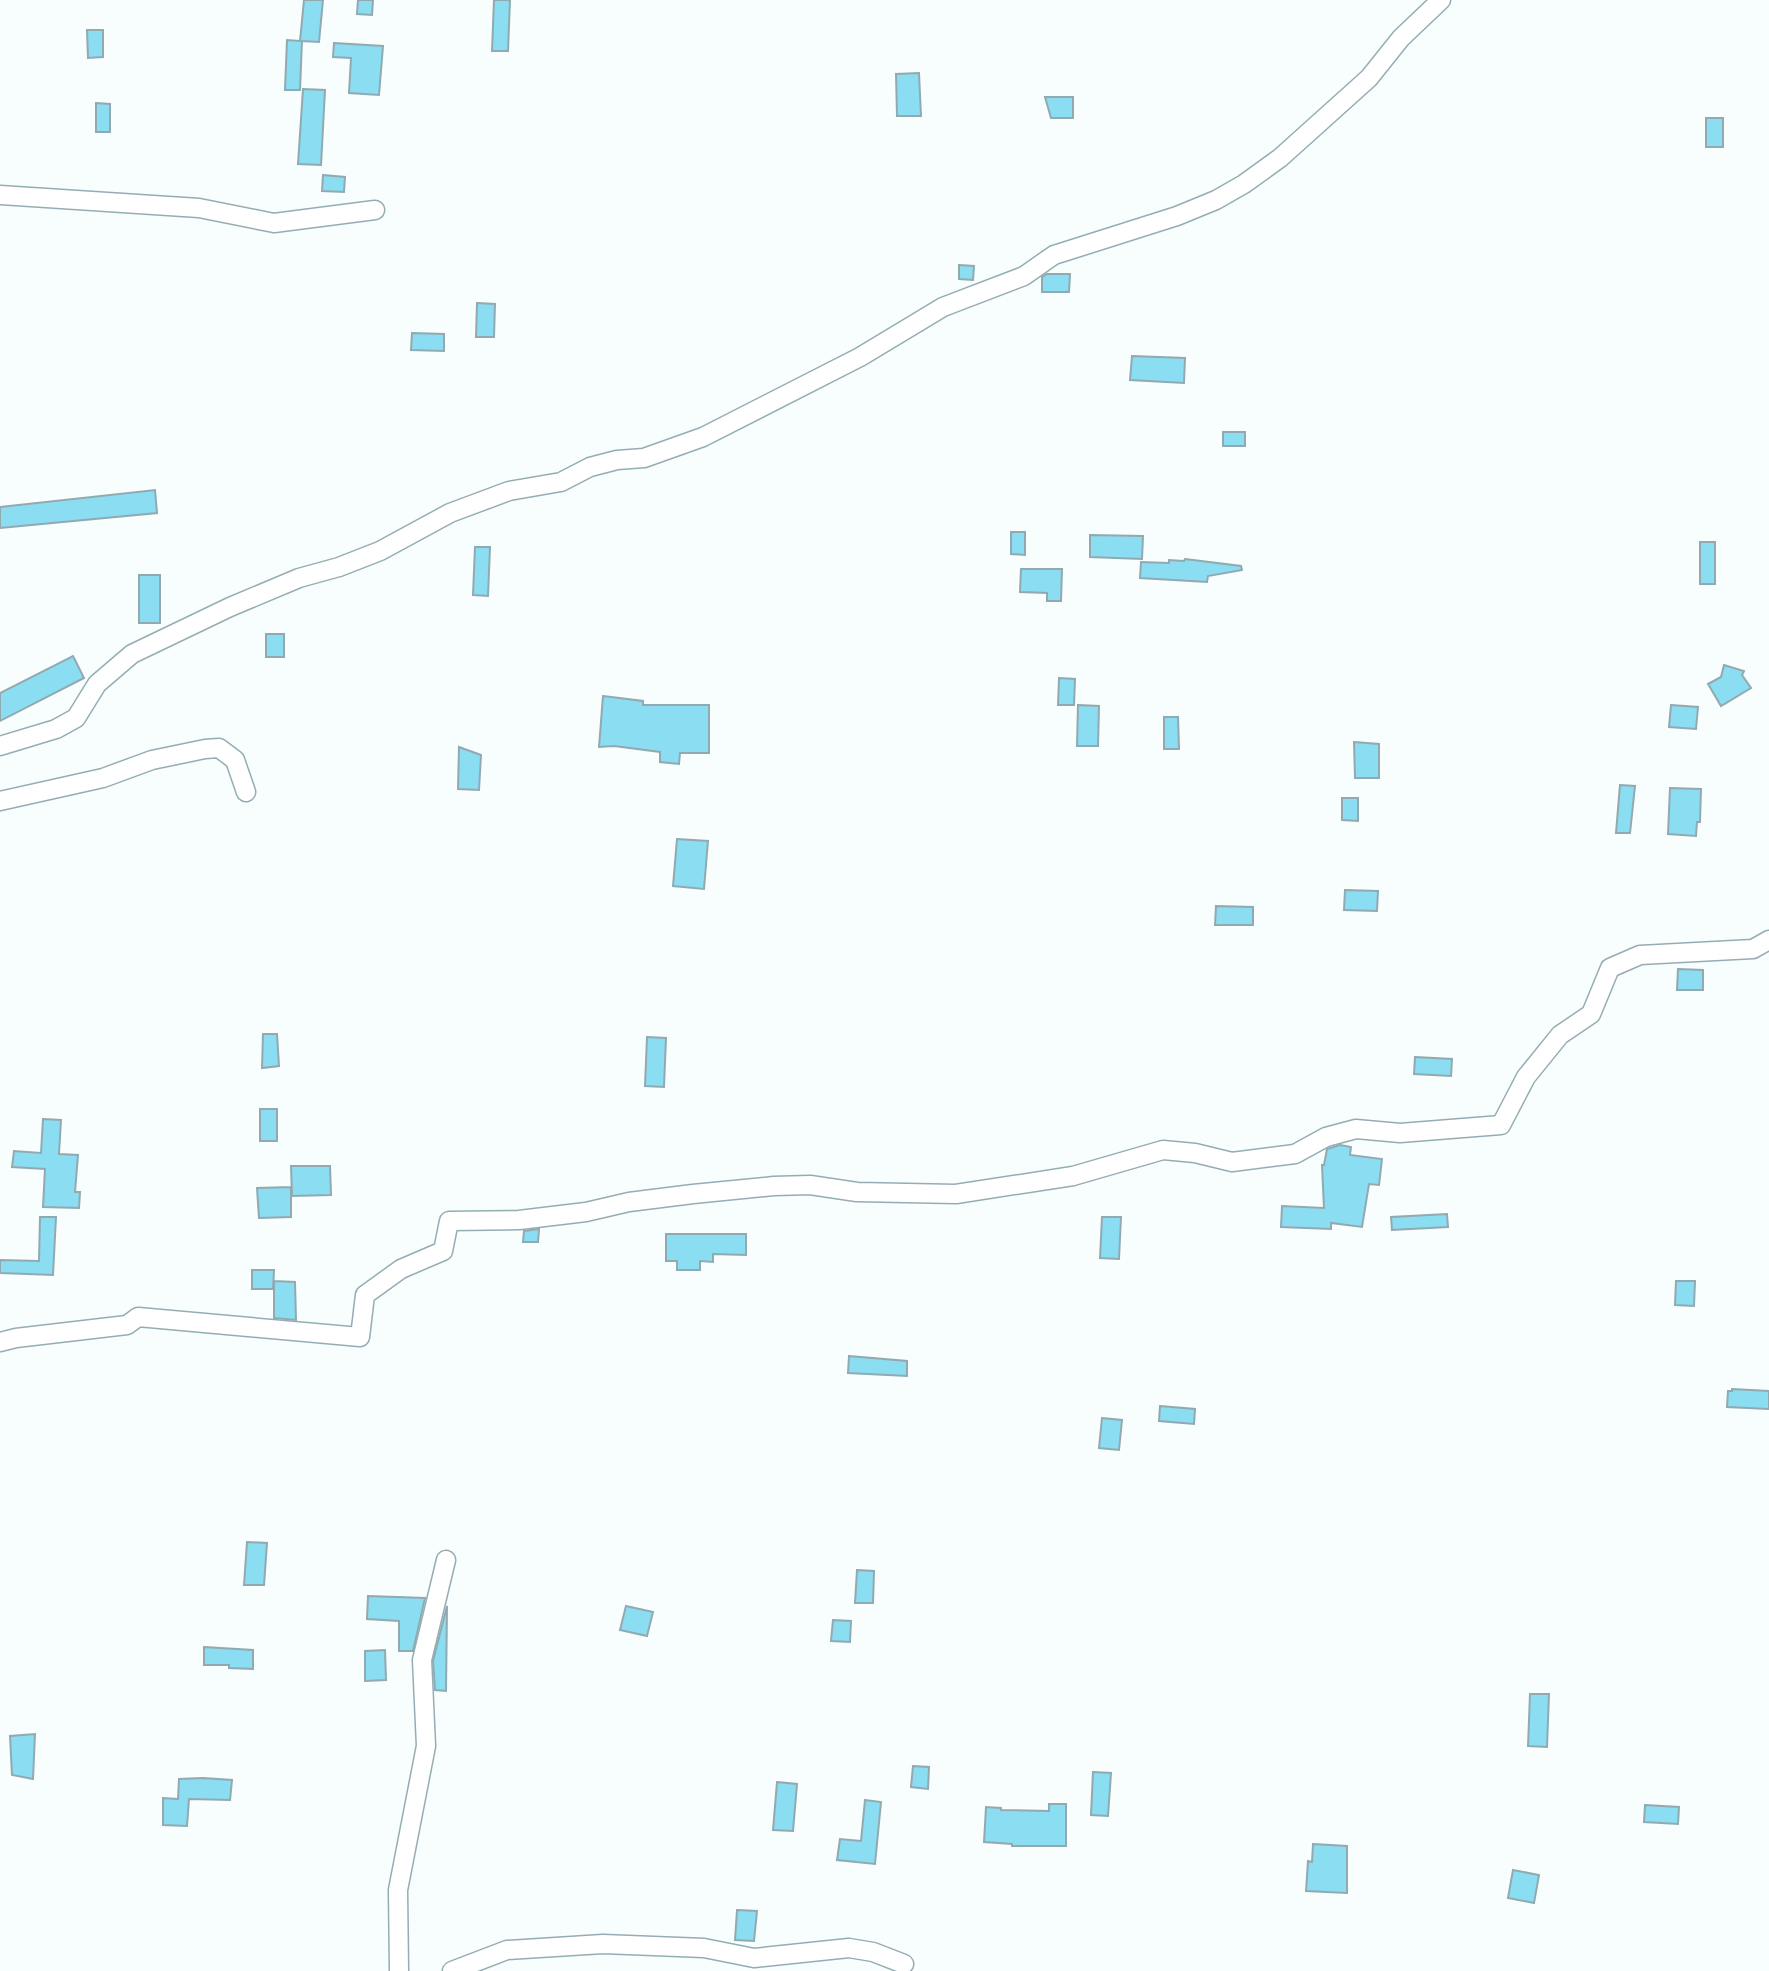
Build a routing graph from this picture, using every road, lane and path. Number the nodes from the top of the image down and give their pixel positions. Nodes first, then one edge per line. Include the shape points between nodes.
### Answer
1 (1441, 0) edge
2 (0, 195) edge
3 (375, 210) dead end
4 (0, 746) edge
5 (246, 792) dead end
6 (0, 801) edge
7 (1769, 940) edge
8 (0, 1342) edge
9 (446, 1560) dead end
10 (904, 1964) dead end
11 (399, 1971) edge
12 (452, 1971) edge

1 - 4 street via 1401,38 1369,78 1280,158 1216,200 1054,255 1024,276 943,307 860,357 703,438 644,458 590,467 561,482 509,491 450,513 380,551 230,607 132,654 97,684 76,718
2 - 3 street via 199,208 274,223
5 - 6 street via 235,760 219,748 152,760 103,778
7 - 8 street via 1753,949 1640,955 1610,968 1591,1014 1560,1035 1534,1066 1501,1125 1400,1133 1356,1129 1326,1137 1294,1154 1232,1162 1163,1150 1073,1176 956,1194 774,1186 519,1220 449,1221 443,1251 401,1269 365,1295 360,1337 138,1317 127,1325
9 - 11 street via 422,1660 426,1746 398,1890
10 - 12 street via 849,1948 754,1958 704,1948 603,1944 507,1950

